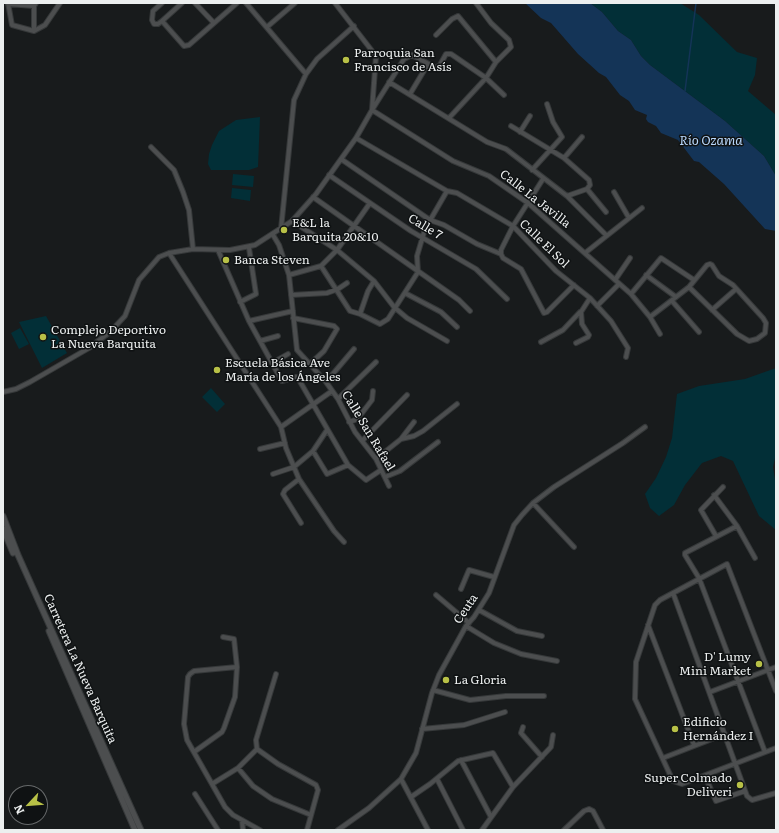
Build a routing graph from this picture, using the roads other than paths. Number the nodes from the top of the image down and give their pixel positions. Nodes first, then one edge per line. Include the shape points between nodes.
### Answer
1 (8, 3) edge
2 (60, 3) edge
3 (162, 3) edge
4 (182, 3) edge
5 (195, 3) edge
6 (237, 3) edge
7 (246, 3) edge
8 (296, 3) edge
9 (335, 3) edge
10 (476, 3) edge
11 (35, 4) edge
12 (162, 21) junction
13 (214, 23) junction
14 (354, 26) junction
15 (267, 27) junction
16 (34, 31) junction
17 (436, 35) dead end
18 (496, 62) junction
19 (428, 64) junction
20 (306, 74) junction
21 (486, 78) junction
22 (389, 82) junction
23 (410, 94) junction
24 (504, 95) dead end
25 (547, 104) dead end
26 (372, 110) junction
27 (530, 116) dead end
28 (449, 118) junction
29 (511, 126) dead end
30 (520, 132) junction
31 (582, 137) dead end
32 (356, 138) junction
33 (151, 147) dead end
34 (551, 150) junction
35 (564, 158) junction
36 (341, 159) junction
37 (532, 170) junction
38 (329, 175) junction
39 (543, 179) junction
40 (587, 189) junction
41 (447, 191) junction
42 (614, 192) dead end
43 (567, 196) junction
44 (313, 198) junction
45 (370, 203) junction
46 (528, 203) junction
47 (642, 208) dead end
48 (606, 212) dead end
49 (629, 218) junction
50 (430, 220) junction
51 (292, 221) junction
52 (353, 226) junction
53 (513, 226) junction
54 (281, 229) junction
55 (273, 235) junction
56 (606, 235) junction
57 (423, 238) junction
58 (249, 248) junction
59 (194, 249) junction
60 (218, 250) junction
61 (337, 250) junction
62 (169, 253) junction
63 (585, 253) junction
64 (501, 254) junction
65 (630, 258) dead end
66 (321, 266) junction
67 (418, 272) junction
68 (289, 275) junction
69 (646, 275) junction
70 (615, 280) junction
71 (694, 280) junction
72 (374, 281) junction
73 (347, 283) dead end
74 (619, 284) junction
75 (574, 285) junction
76 (689, 287) junction
77 (338, 289) junction
78 (736, 289) junction
79 (405, 293) junction
80 (291, 294) junction
81 (632, 294) junction
82 (590, 298) junction
83 (507, 299) dead end
84 (674, 299) junction
85 (240, 302) junction
86 (597, 306) junction
87 (394, 307) junction
88 (712, 310) junction
89 (470, 311) dead end
90 (293, 312) junction
91 (580, 312) junction
92 (360, 314) junction
93 (650, 317) junction
94 (293, 318) junction
95 (249, 321) junction
96 (457, 327) dead end
97 (699, 332) dead end
98 (660, 334) dead end
99 (278, 336) dead end
100 (260, 341) junction
101 (447, 341) dead end
102 (540, 342) dead end
103 (576, 344) dead end
104 (354, 349) dead end
105 (288, 354) dead end
106 (626, 357) dead end
107 (376, 362) dead end
108 (272, 363) junction
109 (310, 364) junction
110 (326, 382) junction
111 (332, 391) junction
112 (373, 391) dead end
113 (3, 392) edge
114 (406, 395) dead end
115 (338, 399) junction
116 (457, 404) dead end
117 (313, 405) junction
118 (349, 422) junction
119 (414, 422) dead end
120 (645, 426) dead end
121 (281, 427) junction
122 (327, 430) junction
123 (401, 439) junction
124 (362, 441) junction
125 (438, 442) dead end
126 (285, 443) junction
127 (260, 449) dead end
128 (313, 451) junction
129 (376, 459) junction
130 (348, 465) junction
131 (294, 467) junction
132 (381, 470) junction
133 (273, 474) dead end
134 (385, 477) junction
135 (299, 479) junction
136 (389, 486) dead end
137 (723, 487) dead end
138 (714, 495) junction
139 (533, 503) junction
140 (4, 518) edge
141 (301, 523) dead end
142 (737, 526) junction
143 (3, 529) edge
144 (716, 536) junction
145 (344, 542) dead end
146 (574, 547) dead end
147 (16, 555) junction
148 (755, 558) dead end
149 (494, 577) junction
150 (699, 578) junction
151 (461, 588) dead end
152 (673, 593) junction
153 (436, 595) dead end
154 (479, 610) junction
155 (467, 625) junction
156 (648, 625) junction
157 (542, 636) dead end
158 (223, 637) dead end
159 (557, 661) dead end
160 (238, 667) junction
161 (776, 667) edge
162 (768, 670) junction
163 (276, 674) dead end
164 (738, 681) junction
165 (433, 690) junction
166 (776, 691) edge
167 (710, 692) junction
168 (544, 696) dead end
169 (505, 712) dead end
170 (523, 727) dead end
171 (422, 729) junction
172 (724, 734) junction
173 (553, 735) dead end
174 (694, 745) junction
175 (776, 748) edge
176 (257, 749) junction
177 (194, 752) junction
178 (765, 752) junction
179 (542, 757) junction
180 (663, 758) junction
181 (462, 760) junction
182 (736, 765) junction
183 (238, 768) junction
184 (705, 776) junction
185 (402, 779) junction
186 (437, 779) junction
187 (212, 784) junction
188 (513, 787) junction
189 (745, 791) junction
190 (776, 792) edge
191 (195, 794) dead end
192 (411, 796) junction
193 (311, 815) junction
194 (491, 817) junction
195 (242, 820) junction
196 (570, 828) edge
197 (135, 830) edge
198 (141, 830) edge
199 (218, 830) edge
200 (243, 830) edge
201 (260, 830) edge
202 (307, 830) edge
203 (338, 830) edge
204 (428, 830) edge
205 (463, 830) edge
206 (482, 830) edge
207 (564, 830) edge
208 (603, 830) edge

1 - 11 street
1 - 16 street via 12,25
2 - 16 street via 45,25
3 - 12 street via 153,11 152,20 154,24
4 - 12 street
5 - 13 street
6 - 13 street
7 - 15 street
8 - 15 street
9 - 14 street
10 - 18 street via 511,43 511,47
11 - 16 street
12 - 13 street via 184,46 189,45
14 - 20 street via 318,59
14 - 26 street via 376,56
15 - 20 street
17 - 18 street via 458,16
18 - 21 street
19 - 21 street via 438,67 448,53
19 - 22 street via 409,56
19 - 23 street
20 - 54 street via 294,100
21 - 24 street
21 - 28 street
22 - 23 street
22 - 26 street
23 - 28 street
25 - 34 street via 562,137
26 - 32 street
26 - 46 street, Calle La Javilla via 454,161 489,176
27 - 30 street
28 - 37 street via 487,142 506,148
29 - 30 street
30 - 34 street
31 - 35 street
32 - 36 street
32 - 41 street, Calle El Sol
33 - 59 street via 170,165 181,186 189,210
34 - 35 street
34 - 37 street
35 - 40 street via 589,180 590,185
36 - 38 street
36 - 50 street
37 - 39 street
38 - 44 street
38 - 45 street, Calle 7
39 - 43 street
39 - 46 street
40 - 43 street
40 - 48 street
41 - 50 street
41 - 53 street, Calle El Sol via 457,194
42 - 49 street
43 - 56 street
44 - 51 street
44 - 52 street
45 - 52 street
45 - 57 street, Calle 7
46 - 53 street
46 - 63 street, Calle La Javilla
47 - 49 street
49 - 56 street
50 - 57 street
50 - 64 street
51 - 54 street
51 - 61 street
52 - 61 street
52 - 67 street
53 - 64 street
53 - 75 street, Calle El Sol via 556,271
54 - 55 street
55 - 58 street
55 - 68 street, Calle San Rafael
56 - 63 street
57 - 67 street via 418,256
57 - 83 street, Calle 7 via 476,269
58 - 60 street
58 - 85 street via 256,294
59 - 60 street
59 - 62 street
60 - 85 street
61 - 66 street
61 - 72 street
62 - 113 street via 159,257 139,280 125,316 110,332 30,382
62 - 121 street
63 - 70 street, Calle La Javilla
64 - 75 street via 521,269 544,313
65 - 70 street
66 - 68 street
66 - 77 street
67 - 79 street
67 - 89 street via 459,300
68 - 80 street, Calle San Rafael
69 - 71 street via 659,259 663,258
69 - 81 street
69 - 84 street
70 - 74 street, Calle La Javilla
71 - 76 street
71 - 78 street via 710,264 718,276
72 - 87 street
72 - 92 street
73 - 77 street
74 - 81 street, Calle La Javilla
74 - 86 street
75 - 82 street, Calle El Sol
76 - 84 street
76 - 88 street
77 - 80 street
77 - 92 street via 350,311
78 - 88 street
78 - 88 street via 766,323 765,333 748,341
79 - 87 street
79 - 96 street via 437,310
80 - 90 street, Calle San Rafael
81 - 93 street, Calle La Javilla
82 - 86 street, Calle El Sol
82 - 91 street
84 - 93 street
84 - 97 street
85 - 95 street
86 - 106 street, Calle El Sol via 624,340 628,348
87 - 92 street via 388,319 380,324
87 - 101 street via 407,318
90 - 94 street, Calle San Rafael
90 - 95 street
91 - 102 street via 563,330
91 - 103 street via 582,324 589,335
93 - 98 street, Calle La Javilla
94 - 109 street, Calle San Rafael via 297,350
94 - 109 street via 334,326 337,329 324,351
95 - 100 street
99 - 100 street
100 - 108 street
104 - 110 street
105 - 108 street
107 - 115 street
108 - 117 street via 283,381 298,378
109 - 110 street, Calle San Rafael
110 - 111 street, Calle San Rafael
111 - 115 street, Calle San Rafael
111 - 117 street
112 - 118 street via 372,400 362,413
114 - 124 street
115 - 118 street, Calle San Rafael
116 - 123 street via 414,436
117 - 121 street
117 - 122 street
118 - 124 street, Calle San Rafael
119 - 123 street
120 - 139 street, Ceuta
121 - 126 street
122 - 128 street
122 - 130 street
123 - 129 street
124 - 129 street, Calle San Rafael
125 - 134 street via 400,471
126 - 127 street
126 - 131 street
128 - 130 street via 327,474
128 - 131 street
129 - 132 street, Calle San Rafael
130 - 132 street via 366,480
131 - 133 street
131 - 135 street
132 - 134 street, Calle San Rafael
134 - 136 street, Calle San Rafael
135 - 141 street via 283,494
135 - 145 street
137 - 138 street
138 - 142 street
138 - 144 street via 702,507 701,512
139 - 146 street
139 - 149 street, Ceuta via 514,525
140 - 147 street, Carretera La Nueva Barquita
142 - 144 street
142 - 148 street
143 - 147 street, Carretera La Nueva Barquita
144 - 150 street via 685,554
147 - 197 street, Carretera La Nueva Barquita
147 - 198 street, Carretera La Nueva Barquita
149 - 151 street via 469,570
149 - 154 street, Ceuta via 489,593
150 - 152 street
150 - 162 street via 724,564 728,565
150 - 164 street
152 - 156 street via 655,605
152 - 167 street
153 - 155 street
154 - 155 street, Ceuta
154 - 157 street via 517,631
155 - 159 street via 494,643 521,654
155 - 165 street, Ceuta
156 - 174 street
156 - 180 street via 636,662 635,699
158 - 160 street via 234,639
160 - 177 street via 235,697 222,732
160 - 177 street via 194,671 188,677 184,724 187,740
161 - 162 street
162 - 164 street
162 - 166 street
163 - 176 street via 256,740
164 - 167 street
164 - 178 street
165 - 168 street via 470,700 506,696
165 - 171 street, Ceuta
167 - 172 street
169 - 171 street via 464,725
170 - 179 street via 521,733
171 - 185 street, Ceuta via 416,753
172 - 174 street
172 - 182 street
173 - 179 street via 552,745
174 - 180 street
175 - 178 street
176 - 183 street
176 - 193 street via 316,785 318,790
177 - 187 street
178 - 182 street
179 - 188 street
180 - 184 street via 673,781 682,784
181 - 186 street
181 - 188 street via 493,753
181 - 194 street
182 - 184 street
182 - 189 street
183 - 187 street
183 - 193 street via 254,786 272,799
184 - 189 street via 716,801
185 - 192 street
185 - 203 street, Ceuta
186 - 192 street
186 - 205 street
187 - 195 street via 225,807
188 - 194 street
189 - 190 street via 752,800
191 - 199 street
192 - 204 street
193 - 202 street
194 - 206 street
195 - 200 street
195 - 201 street
196 - 207 street
196 - 208 street via 584,811 589,809 593,811

